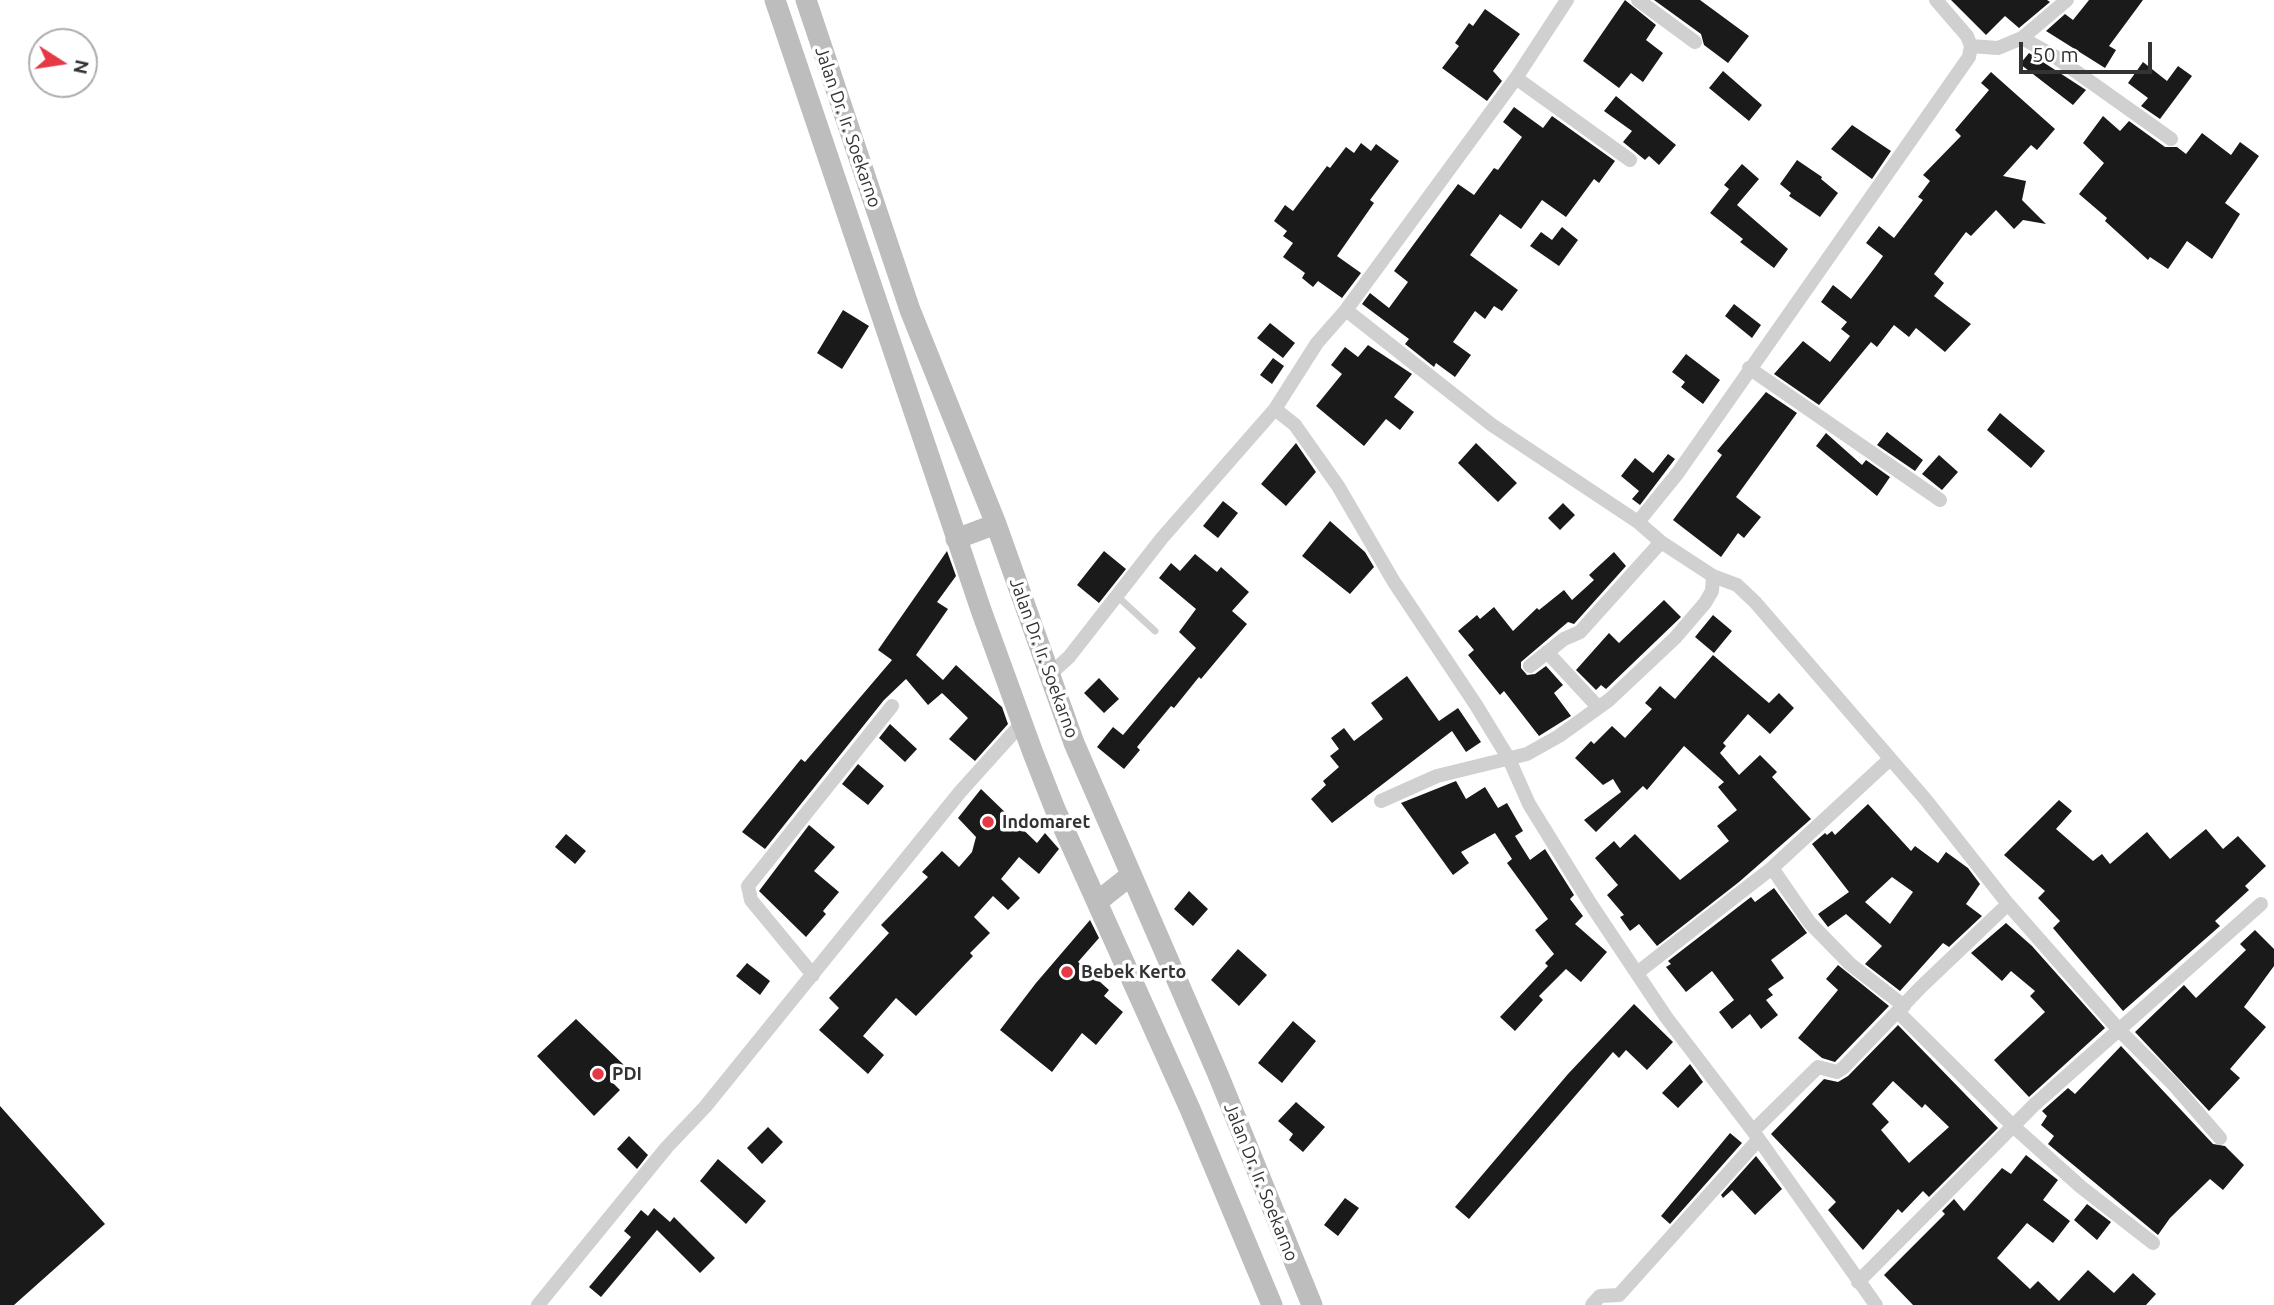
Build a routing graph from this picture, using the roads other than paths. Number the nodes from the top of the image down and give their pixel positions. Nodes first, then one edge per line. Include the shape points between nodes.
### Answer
1 (775, 0) edge
2 (806, 0) edge
3 (1567, 0) edge
4 (1637, 0) edge
5 (1936, 0) edge
6 (2067, 0) edge
7 (2022, 38) junction
8 (1695, 42) dead end
9 (1971, 46) junction
10 (1516, 78) junction
11 (2171, 139) dead end
12 (1630, 160) dead end
13 (1346, 310) junction
14 (1749, 368) junction
15 (1275, 409) junction
16 (1940, 500) dead end
17 (1638, 522) junction
18 (996, 524) junction
19 (956, 539) junction
20 (1661, 542) junction
21 (1713, 576) junction
22 (1117, 596) junction
23 (1155, 631) dead end
24 (1547, 652) junction
25 (1530, 666) dead end
26 (1048, 676) junction
27 (892, 706) dead end
28 (1598, 707) junction
29 (1023, 722) junction
30 (1509, 759) junction
31 (1890, 759) junction
32 (1381, 801) dead end
33 (1772, 868) junction
34 (1131, 875) junction
35 (1097, 902) junction
36 (2008, 904) junction
37 (2261, 904) dead end
38 (1637, 973) junction
39 (813, 975) junction
40 (1901, 1010) junction
41 (2119, 1030) junction
42 (2013, 1126) junction
43 (1756, 1136) junction
44 (2220, 1138) dead end
45 (2152, 1243) dead end
46 (1858, 1282) junction
47 (538, 1305) edge
48 (1272, 1305) edge
49 (1312, 1305) edge
50 (1592, 1305) edge
51 (1876, 1305) edge

1 - 19 main road, Jalan Dr. Ir. Soekarno
2 - 18 main road, Jalan Dr. Ir. Soekarno via 910,310
3 - 10 street
4 - 8 street
5 - 9 street
6 - 7 street
7 - 9 street via 1998,48
7 - 11 street
9 - 14 street via 1969,57
10 - 12 street
10 - 13 street
13 - 15 street via 1317,343
13 - 17 street via 1492,425
14 - 16 street
14 - 17 street via 1677,474
15 - 22 street
15 - 30 street via 1294,425 1338,486 1394,582
17 - 20 street
18 - 19 main road
18 - 26 main road, Jalan Dr. Ir. Soekarno
19 - 29 main road, Jalan Dr. Ir. Soekarno
20 - 21 street
20 - 24 street via 1580,632
21 - 28 street via 1705,603 1675,638
21 - 31 street via 1737,586 1755,602
22 - 23 lane
22 - 26 street
24 - 25 street
24 - 28 street
26 - 34 main road, Jalan Dr. Ir. Soekarno
27 - 39 street via 748,886 751,900
28 - 30 street via 1559,736
29 - 35 main road, Jalan Dr. Ir. Soekarno
29 - 39 street via 951,802
30 - 32 street via 1437,776
30 - 38 street via 1529,804
31 - 33 street
31 - 36 street
33 - 38 street
33 - 40 street via 1810,923
34 - 35 main road
34 - 49 main road, Jalan Dr. Ir. Soekarno
35 - 48 main road, Jalan Dr. Ir. Soekarno
36 - 40 street
36 - 41 street
37 - 41 street
38 - 43 street
39 - 47 street
40 - 42 street
40 - 43 street via 1843,1068 1837,1072 1818,1067
41 - 42 street
41 - 44 street
42 - 45 street
42 - 46 street
43 - 46 street
43 - 50 street via 1619,1295 1600,1296
46 - 51 street

